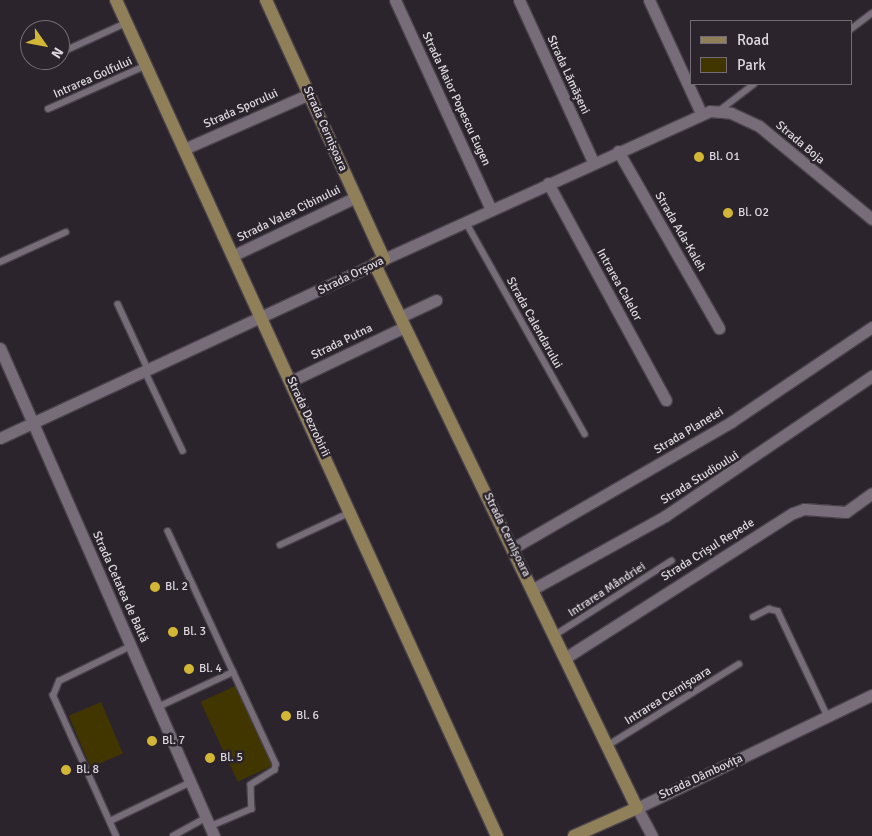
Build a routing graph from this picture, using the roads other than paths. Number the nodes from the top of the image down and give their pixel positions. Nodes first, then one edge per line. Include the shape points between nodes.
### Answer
1 (116, 0) edge
2 (266, 0) edge
3 (395, 0) edge
4 (519, 0) edge
5 (649, 0) edge
6 (872, 13) edge
7 (126, 23) junction
8 (852, 28) edge
9 (70, 48) edge
10 (146, 66) junction
11 (753, 85) edge
12 (309, 94) junction
13 (48, 109) dead end
14 (719, 111) junction
15 (701, 113) junction
16 (184, 149) junction
17 (618, 151) junction
18 (593, 162) junction
19 (548, 183) junction
20 (356, 197) junction
21 (491, 210) junction
22 (872, 219) edge
23 (466, 222) junction
24 (66, 232) dead end
25 (234, 256) junction
26 (380, 261) junction
27 (0, 262) edge
28 (436, 300) dead end
29 (118, 304) dead end
30 (262, 318) junction
31 (402, 322) junction
32 (872, 327) edge
33 (719, 328) dead end
34 (0, 348) edge
35 (148, 372) junction
36 (872, 376) edge
37 (291, 381) junction
38 (666, 400) dead end
39 (33, 424) junction
40 (584, 434) dead end
41 (0, 438) edge
42 (183, 451) dead end
43 (872, 493) edge
44 (351, 512) junction
45 (168, 532) dead end
46 (280, 545) dead end
47 (513, 548) junction
48 (671, 561) dead end
49 (533, 589) junction
50 (753, 617) dead end
51 (555, 635) junction
52 (131, 646) junction
53 (566, 658) junction
54 (739, 664) dead end
55 (233, 672) junction
56 (872, 695) edge
57 (158, 707) junction
58 (828, 717) junction
59 (607, 746) junction
60 (191, 782) junction
61 (637, 808) junction
62 (110, 822) junction
63 (210, 827) edge
64 (116, 836) edge
65 (173, 836) edge
66 (498, 836) edge
67 (574, 836) edge
68 (652, 836) edge

1 - 7 street, Strada Dezrobirii
2 - 12 street, Strada Cernișoara
3 - 21 street, Strada Maior Popescu Eugen
4 - 18 street, Strada Lămășeni
5 - 15 street
6 - 8 lane
7 - 9 lane
7 - 10 street, Strada Dezrobirii
10 - 13 lane, Intrarea Golfului
10 - 16 street, Strada Dezrobirii
11 - 14 lane
12 - 16 street, Strada Sporului
12 - 20 street, Strada Cernișoara
14 - 15 street, Strada Boja
14 - 22 street, Strada Boja via 759,126
15 - 17 street, Strada Orșova
16 - 25 street, Strada Dezrobirii
17 - 18 street, Strada Orșova
17 - 33 street, Strada Ada-Kaleh
18 - 19 street, Strada Orșova
19 - 21 street, Strada Orșova
19 - 38 street, Intrarea Calelor
20 - 25 street, Strada Valea Cibinului
20 - 26 street, Strada Cernișoara
21 - 23 street, Strada Orșova
23 - 26 street, Strada Orșova
23 - 40 lane, Strada Calendarului
24 - 27 lane
25 - 30 street, Strada Dezrobirii
26 - 30 street, Strada Orșova
26 - 31 street, Strada Cernișoara
28 - 31 street, Strada Putna
29 - 35 lane
30 - 35 street, Strada Orșova
30 - 37 street, Strada Dezrobirii
31 - 37 street, Strada Putna
31 - 47 street, Strada Cernișoara
32 - 47 street, Strada Planetei via 730,422
34 - 39 street, Strada Cetatea de Baltă
35 - 39 street, Strada Orșova
35 - 42 lane
36 - 49 street, Strada Studioului via 673,511
37 - 44 street, Strada Dezrobirii
39 - 41 street, Strada Orșova
39 - 52 street, Strada Cetatea de Baltă
43 - 53 street, Strada Crișul Repede via 846,512 804,509 794,513
44 - 46 lane
44 - 66 street, Strada Dezrobirii
45 - 55 lane
47 - 49 street, Strada Cernișoara
48 - 51 lane, Intrarea Mândriei
49 - 51 street, Strada Cernișoara
50 - 58 lane via 773,608 778,611
51 - 53 street, Strada Cernișoara
52 - 57 street, Strada Cetatea de Baltă
52 - 62 lane via 59,681 52,696
53 - 59 street, Strada Cernișoara
54 - 59 lane, Intrarea Cernișoara
55 - 57 lane
55 - 63 lane via 277,767 251,785 252,809
56 - 58 street, Strada Dâmbovița
57 - 60 street, Strada Cetatea de Baltă
58 - 61 street, Strada Dâmbovița
59 - 61 street, Strada Cernișoara
60 - 62 lane
60 - 63 street, Strada Cetatea de Baltă
61 - 67 street, Strada Dâmbovița
61 - 68 street
62 - 64 lane
63 - 65 lane

